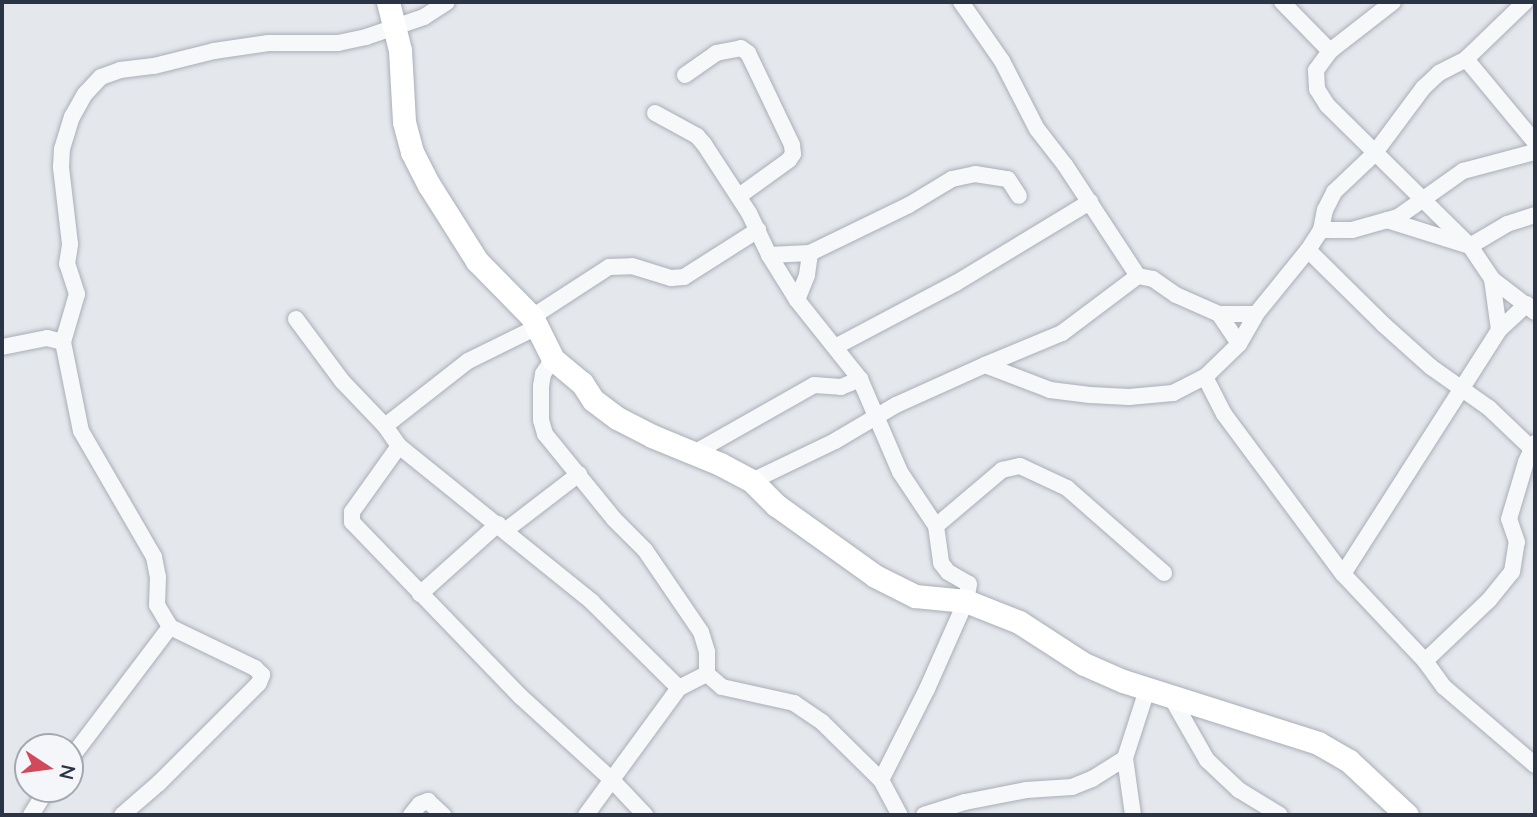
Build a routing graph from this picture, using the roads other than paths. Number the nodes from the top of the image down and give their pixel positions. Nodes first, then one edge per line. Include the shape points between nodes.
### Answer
1 (388, 2) edge
2 (447, 2) edge
3 (961, 2) edge
4 (1282, 2) edge
5 (1393, 2) edge
6 (1525, 2) edge
7 (396, 28) junction
8 (1330, 51) junction
9 (1466, 59) junction
10 (685, 75) dead end
11 (655, 113) dead end
12 (1535, 142) edge
13 (1535, 152) edge
14 (1374, 154) junction
15 (1019, 196) dead end
16 (739, 197) junction
17 (1424, 200) junction
18 (1090, 202) junction
19 (1535, 215) edge
20 (1387, 220) junction
21 (758, 230) junction
22 (1321, 230) junction
23 (1470, 246) junction
24 (1308, 250) junction
25 (810, 253) junction
26 (769, 255) junction
27 (1138, 276) junction
28 (1492, 279) junction
29 (797, 300) junction
30 (1531, 308) edge
31 (1219, 314) junction
32 (1256, 314) junction
33 (296, 319) dead end
34 (533, 322) junction
35 (1499, 330) junction
36 (63, 342) junction
37 (1239, 344) junction
38 (2, 347) edge
39 (835, 347) junction
40 (553, 359) junction
41 (985, 365) junction
42 (1205, 377) junction
43 (860, 379) junction
44 (1461, 389) junction
45 (878, 415) junction
46 (385, 426) junction
47 (399, 446) junction
48 (694, 453) junction
49 (1532, 456) edge
50 (579, 474) junction
51 (752, 481) junction
52 (936, 526) junction
53 (502, 527) junction
54 (1164, 573) dead end
55 (1343, 574) junction
56 (420, 594) junction
57 (966, 601) junction
58 (170, 627) junction
59 (1425, 661) junction
60 (707, 674) junction
61 (679, 688) junction
62 (1147, 690) junction
63 (1171, 697) junction
64 (84, 741) edge
65 (1125, 758) junction
66 (1535, 765) edge
67 (611, 779) junction
68 (881, 780) junction
69 (122, 815) edge
70 (411, 815) edge
71 (443, 815) edge
72 (586, 815) edge
73 (645, 815) edge
74 (900, 815) edge
75 (924, 815) edge
76 (1133, 815) edge
77 (1280, 815) edge
78 (1407, 815) edge

1 - 7 street
2 - 7 street via 424,18
3 - 18 street via 1002,61 1037,129
4 - 8 street
5 - 8 street
6 - 9 street
7 - 34 street via 404,122 412,152 477,261
7 - 36 street via 338,43 268,43 214,51 120,70 94,83 72,117 62,149 70,244 67,264 77,294
8 - 14 street via 1316,70 1317,89 1326,105
9 - 12 street
9 - 14 street via 1423,88
10 - 16 street via 732,48 748,53 792,145 789,160
11 - 16 street via 697,136
13 - 17 street via 1463,171
14 - 17 street
14 - 22 street via 1334,192
15 - 25 street via 1008,179 975,174 958,177
16 - 21 street
17 - 20 street
17 - 23 street
18 - 27 street
18 - 39 street via 956,284
19 - 23 street
20 - 22 street via 1352,230
20 - 23 street
21 - 26 street
21 - 34 street via 684,277 671,278 632,266 609,267
22 - 24 street
23 - 28 street
24 - 32 street
24 - 44 street via 1354,298
25 - 26 street
25 - 29 street
26 - 29 street
27 - 31 street via 1153,279
27 - 41 street via 1062,332
28 - 30 street
28 - 35 street
29 - 39 street
30 - 35 street
31 - 32 street
31 - 37 street
32 - 37 street
33 - 46 street via 342,381
34 - 40 street
34 - 46 street via 468,361
35 - 44 street
36 - 38 street via 47,338
36 - 58 street via 81,430 154,557 157,605
37 - 42 street
39 - 43 street
40 - 48 street via 617,418
40 - 50 street via 543,374 541,420 545,434
41 - 42 street via 1051,390 1090,395 1173,393
41 - 45 street
42 - 55 street via 1224,414
43 - 45 street
43 - 48 street via 841,387 814,385
44 - 49 street via 1489,408
44 - 55 street
45 - 51 street
45 - 52 street via 900,472
46 - 47 street
47 - 53 street
47 - 56 street via 352,513 352,522
48 - 51 street
49 - 59 street via 1509,519 1517,541 1512,572
50 - 53 street
50 - 60 street via 645,550 701,632
51 - 57 street via 776,505 875,576 915,596
52 - 54 street via 1002,470 1020,466 1067,488
52 - 57 street via 940,564 969,584
53 - 56 street
53 - 61 street via 592,602
55 - 59 street
56 - 67 street
57 - 62 street via 1019,622 1084,664
57 - 68 street
58 - 64 street
58 - 69 street via 262,675 169,774
59 - 66 street via 1444,687
60 - 61 street
60 - 68 street via 722,687 794,703 822,722
61 - 67 street
62 - 63 street
62 - 65 street
63 - 77 street via 1207,760 1239,790
63 - 78 street via 1318,743 1349,761
65 - 75 street via 1072,787 1026,790
65 - 76 street
67 - 72 street
67 - 73 street
68 - 74 street
70 - 71 street via 428,801

